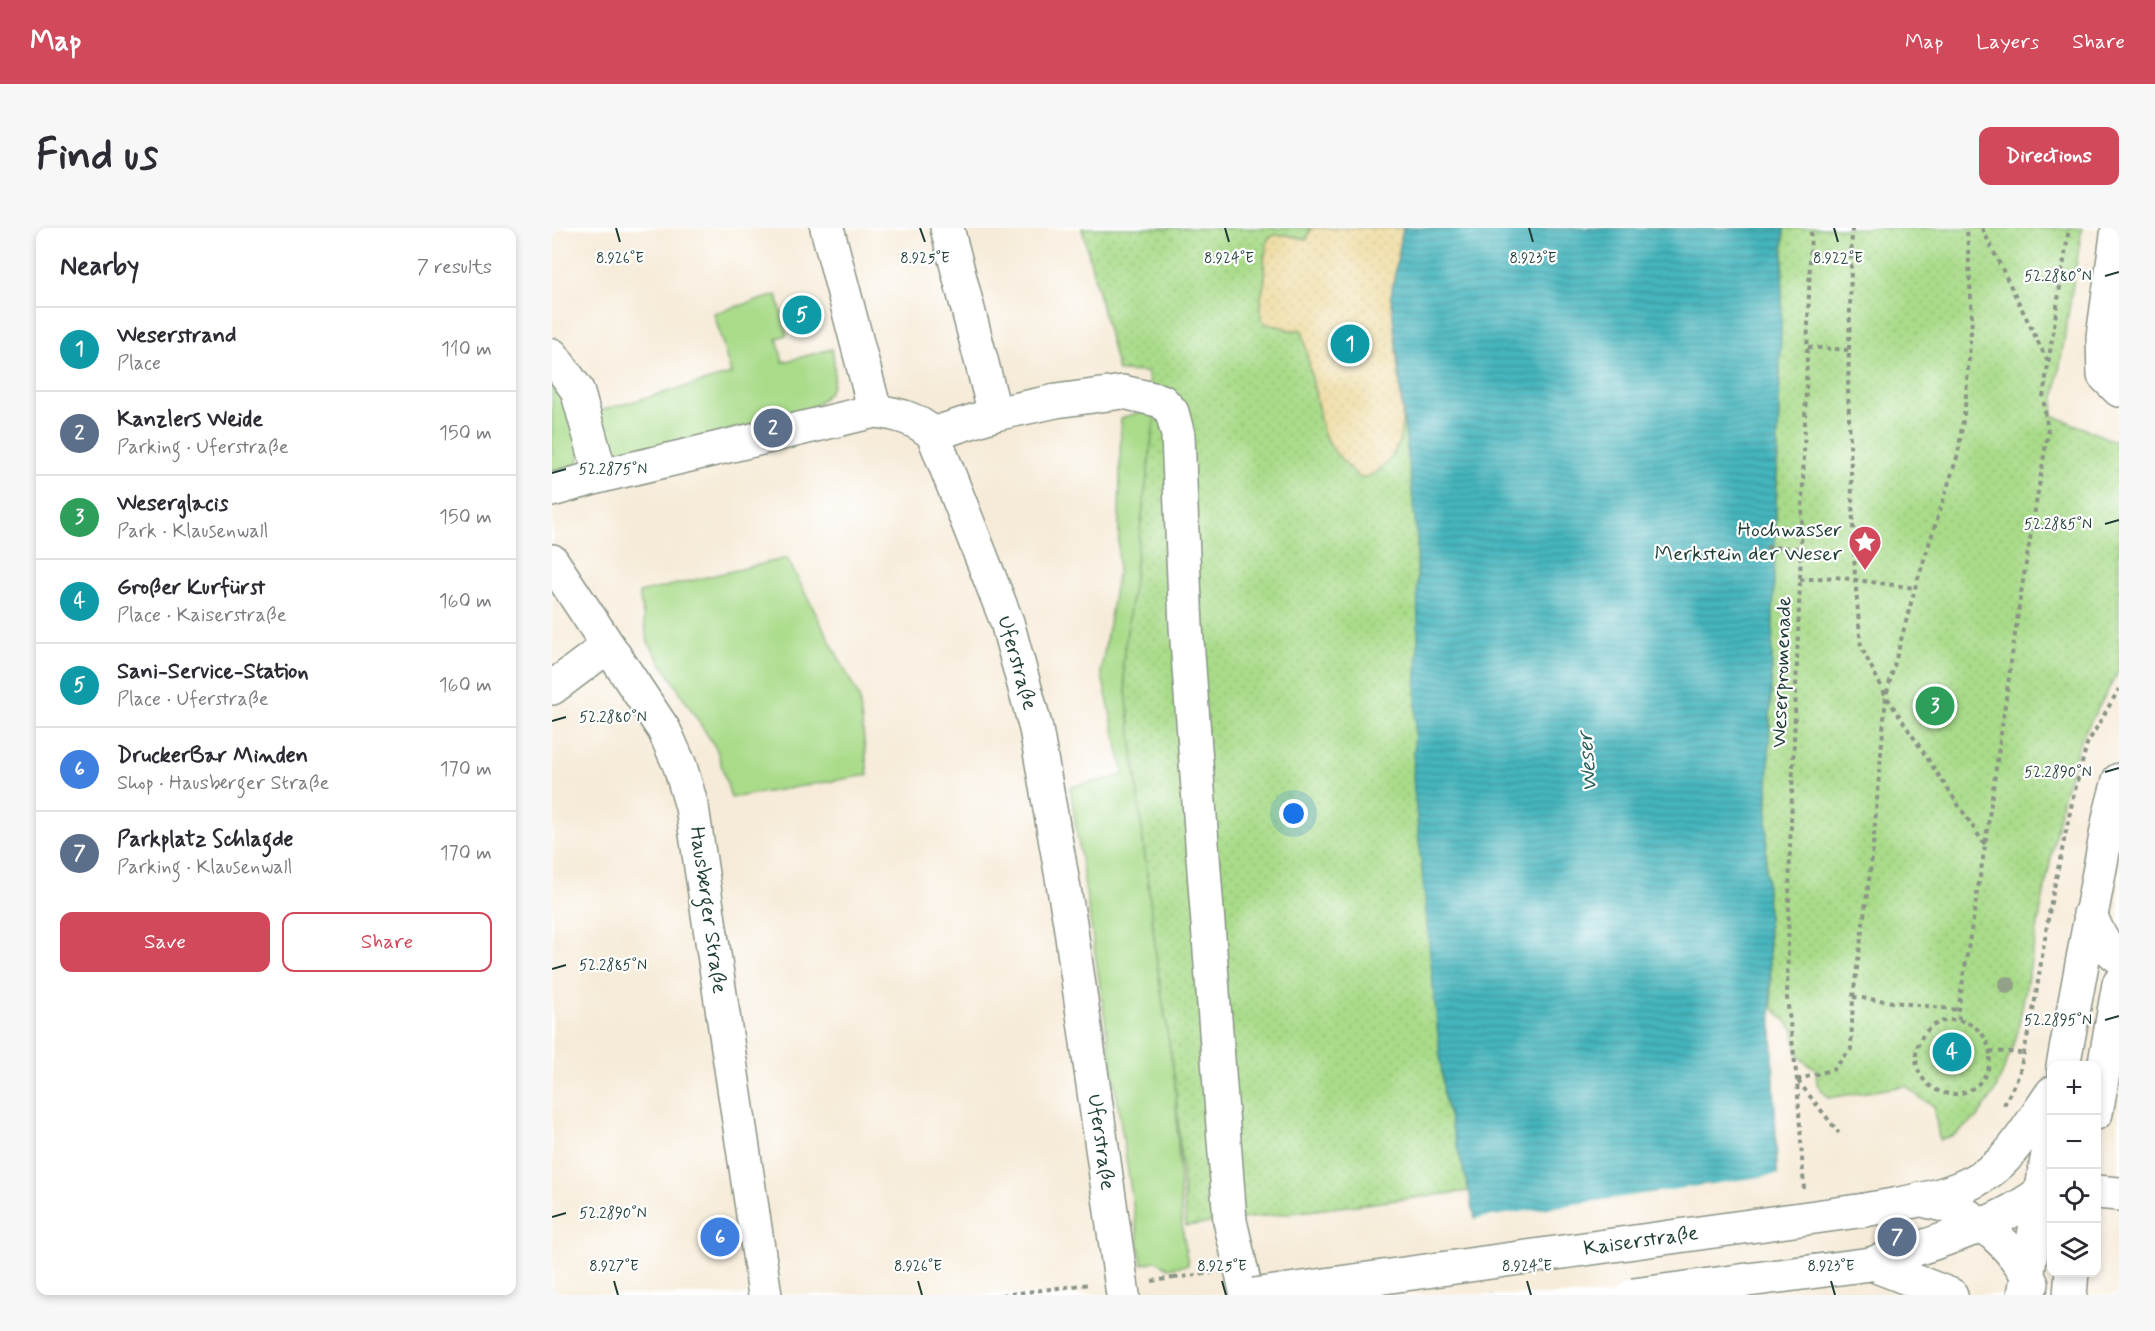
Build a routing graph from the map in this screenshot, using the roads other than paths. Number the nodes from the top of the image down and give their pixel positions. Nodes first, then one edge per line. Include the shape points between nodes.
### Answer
1 (827, 228) edge
2 (947, 228) edge
3 (2118, 228) edge
4 (552, 355) edge
5 (2119, 390) edge
6 (875, 411) junction
7 (995, 414) junction
8 (933, 434) junction
9 (601, 476) junction
10 (552, 490) edge
11 (552, 561) edge
12 (608, 646) junction
13 (552, 688) edge
14 (2119, 780) edge
15 (2090, 914) junction
16 (2119, 957) edge
17 (2119, 984) edge
18 (2064, 1061) edge
19 (2101, 1090) edge
20 (2047, 1100) edge
21 (2048, 1169) edge
22 (2046, 1187) edge
23 (2101, 1192) edge
24 (2119, 1194) edge
25 (1921, 1199) junction
26 (1980, 1226) junction
27 (1871, 1264) junction
28 (2026, 1274) edge
29 (1122, 1289) edge
30 (765, 1295) edge
31 (1260, 1295) edge
32 (1632, 1295) edge
33 (1951, 1295) edge

1 - 6 street
2 - 7 street
3 - 5 street via 2103,337 2104,375
4 - 9 street via 577,390
6 - 8 street via 910,418
6 - 9 street
7 - 8 street
7 - 31 street via 1123,392 1162,401 1172,412 1178,435 1186,627 1230,1221
8 - 29 street, Uferstraße via 1007,622 1036,729 1070,923
9 - 10 street
11 - 12 street, Hausberger Straße
12 - 13 street
12 - 30 street, Hausberger Straße via 664,729 693,807
14 - 15 street
15 - 16 street via 2099,936
15 - 18 street
17 - 19 street
20 - 25 street, Kaiserstraße via 2006,1157 1988,1173 1969,1185
21 - 22 street
22 - 26 street
22 - 28 street
23 - 24 street
25 - 26 street, Kaiserstraße via 1957,1210
25 - 31 street, Kaiserstraße, bridge
26 - 27 street
26 - 28 street, Kaiserstraße via 1998,1237
27 - 32 street, bridge
27 - 33 street

